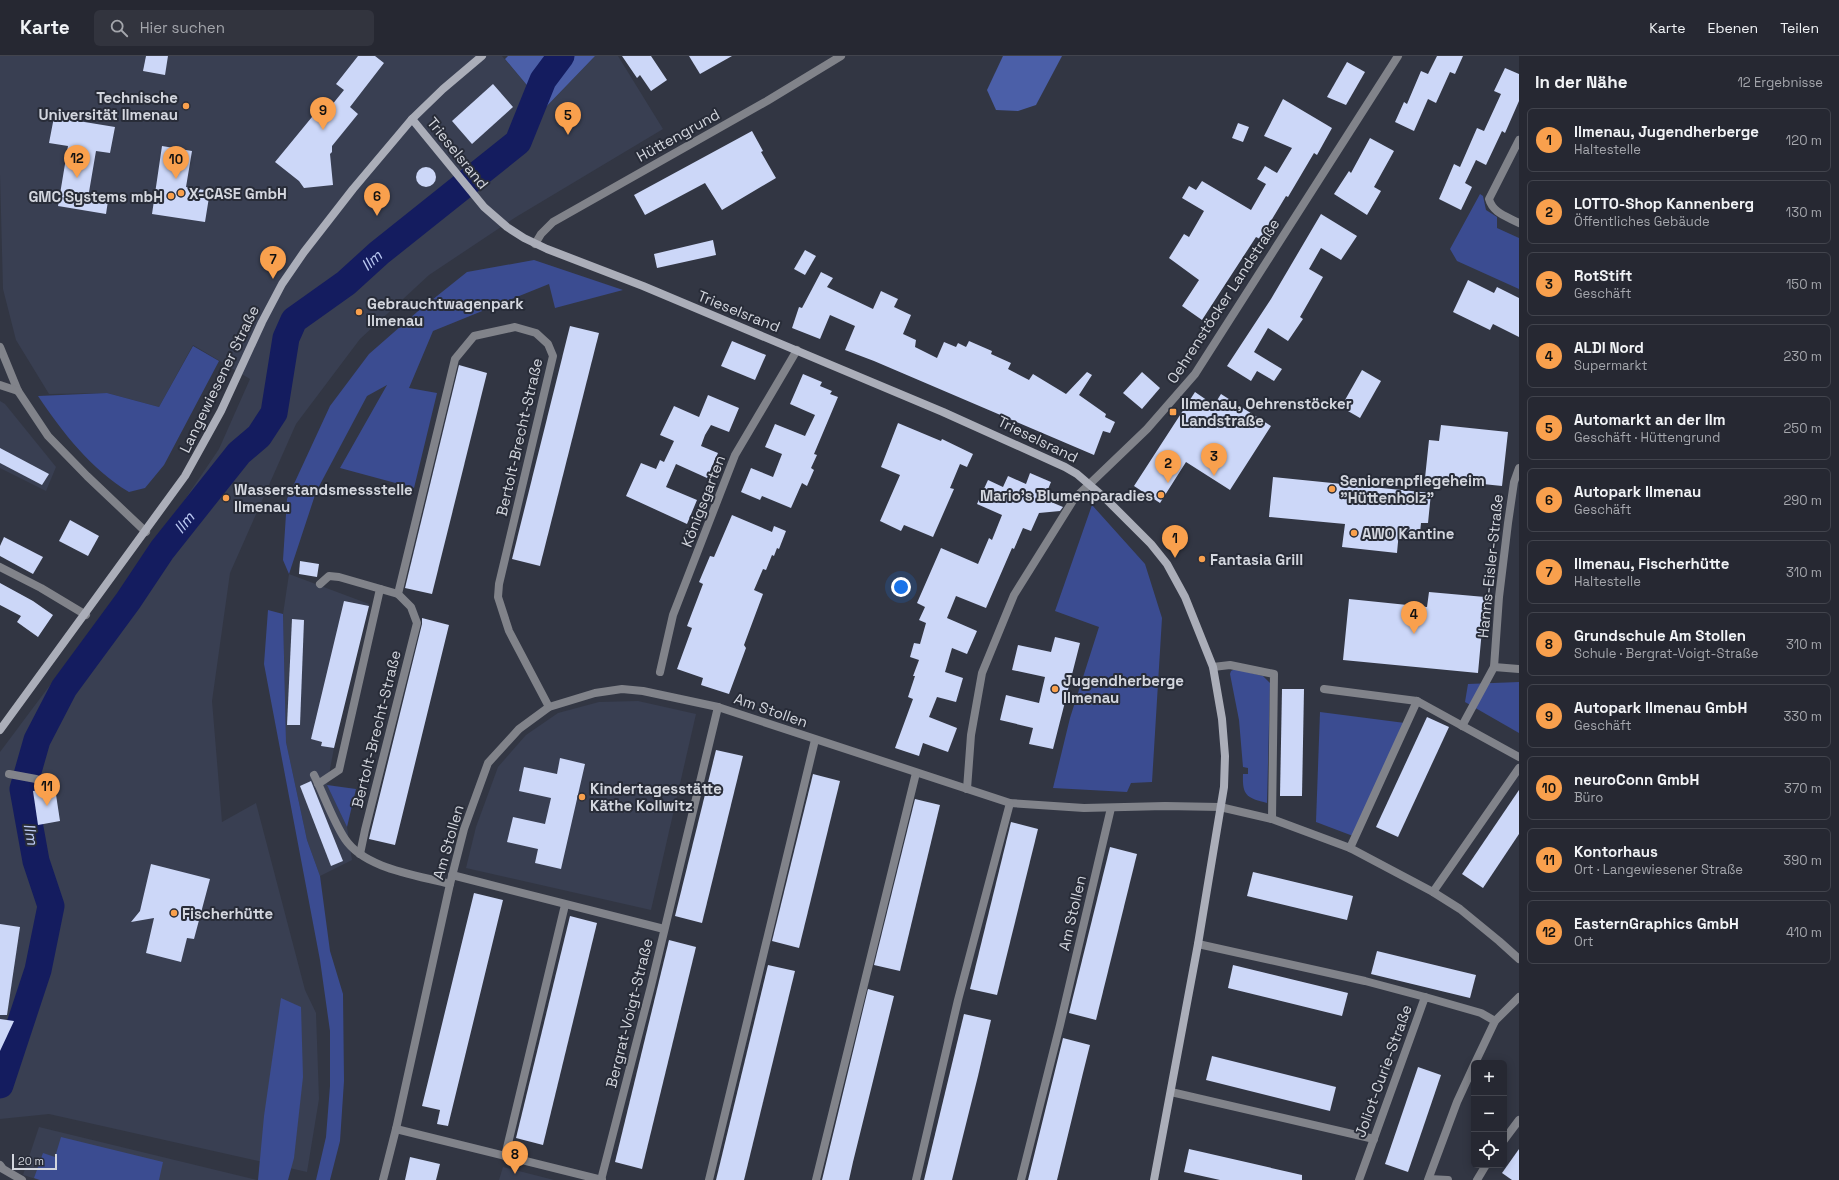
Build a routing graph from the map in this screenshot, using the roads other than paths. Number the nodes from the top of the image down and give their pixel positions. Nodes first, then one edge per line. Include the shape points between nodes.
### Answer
1 (482, 56) edge
2 (841, 56) edge
3 (1398, 56) edge
4 (412, 119) junction
5 (1519, 140) edge
6 (1519, 223) edge
7 (535, 244) junction
8 (0, 347) edge
9 (797, 350) junction
10 (0, 385) edge
11 (18, 391) junction
12 (1519, 468) edge
13 (1090, 484) junction
14 (146, 532) junction
15 (0, 567) edge
16 (320, 584) dead end
17 (380, 589) junction
18 (398, 594) junction
19 (86, 615) junction
20 (1213, 667) junction
21 (1494, 667) junction
22 (1519, 669) edge
23 (660, 672) dead end
24 (1324, 689) dead end
25 (1417, 701) junction
26 (549, 707) junction
27 (718, 707) junction
28 (1462, 726) junction
29 (0, 730) edge
30 (815, 740) junction
31 (1519, 757) edge
32 (1519, 768) edge
33 (916, 773) junction
34 (9, 774) dead end
35 (314, 775) dead end
36 (36, 779) dead end
37 (318, 784) junction
38 (967, 789) junction
39 (1010, 803) junction
40 (1220, 807) junction
41 (1112, 808) junction
42 (1272, 819) junction
43 (1350, 848) junction
44 (360, 854) junction
45 (452, 875) junction
46 (450, 884) junction
47 (1433, 892) junction
48 (565, 905) junction
49 (664, 929) junction
50 (1198, 944) junction
51 (1519, 959) edge
52 (1424, 997) junction
53 (1519, 997) edge
54 (1495, 1021) junction
55 (1477, 1060) edge
56 (1471, 1072) edge
57 (1171, 1092) junction
58 (1519, 1120) edge
59 (396, 1129) junction
60 (1507, 1136) edge
61 (1374, 1139) junction
62 (505, 1156) junction
63 (0, 1165) edge
64 (1484, 1168) edge
65 (1428, 1179) edge
66 (22, 1180) edge
67 (383, 1180) edge
68 (602, 1180) edge
69 (709, 1180) edge
70 (816, 1180) edge
71 (916, 1180) edge
72 (1021, 1180) edge
73 (1154, 1180) edge
74 (1359, 1180) edge
75 (1448, 1180) edge
76 (1477, 1180) edge

1 - 4 street, Langewiesener Straße
2 - 7 street, Hüttengrund via 767,101 553,222
3 - 13 street, Oehrenstöcker Landstraße via 1195,374 1147,429
4 - 7 street, Trieselsrand via 484,207 507,227
4 - 14 street, Langewiesener Straße via 317,234 282,284 197,456
5 - 6 street via 1489,198 1495,211
7 - 9 street, Trieselsrand
8 - 11 street
9 - 13 street, Trieselsrand via 1004,438 1065,467
9 - 23 street, Königsgarten via 735,455 673,615
10 - 11 street
11 - 14 street via 48,436
12 - 21 street, Hanns-Eisler-Straße via 1514,482 1508,523
13 - 20 street, Trieselsrand via 1151,544 1167,564 1185,597
13 - 38 street, Oehrenstöcker Landstraße via 1074,499 1014,595 982,673 971,735
14 - 19 street, Langewiesener Straße
15 - 19 street
16 - 17 street, Bertolt-Brecht-Straße via 329,576
17 - 18 street, Bertolt-Brecht-Straße
17 - 37 street, Bertolt-Brecht-Straße via 339,770
18 - 26 street, Bertolt-Brecht-Straße via 455,359 474,336 515,327 536,333 548,344 553,356 498,597 509,631
18 - 44 street, Bertolt-Brecht-Straße via 412,607 417,623
19 - 29 street, Langewiesener Straße
20 - 40 street, Trieselsrand via 1225,756
20 - 42 street via 1230,665 1274,674
21 - 22 street
21 - 28 street, Hanns-Eisler-Straße
24 - 25 street
25 - 28 street
25 - 43 street
26 - 27 street, Am Stollen via 622,688 658,693
26 - 45 street, Am Stollen via 519,729 488,763 464,829
27 - 30 street, Am Stollen
27 - 49 street, Am Stollen
28 - 31 street
30 - 33 street, Am Stollen
30 - 69 street, Am Stollen
32 - 47 street
33 - 38 street, Am Stollen
33 - 70 street
34 - 36 street
35 - 37 street, Bertolt-Brecht-Straße
37 - 44 street, Bertolt-Brecht-Straße via 345,839
38 - 39 street, Am Stollen
39 - 41 street, Am Stollen
39 - 71 street via 958,1000
40 - 41 street, Am Stollen
40 - 42 street, Am Stollen
40 - 50 street, Trieselsrand
41 - 72 street, Am Stollen
42 - 43 street, Am Stollen
43 - 47 street, Am Stollen
44 - 46 street, Bertolt-Brecht-Straße via 381,866
45 - 46 street, Am Stollen
45 - 48 street, Bergrat-Voigt-Straße
46 - 59 street, Am Stollen
47 - 51 street, Am Stollen via 1460,909
48 - 49 street, Bergrat-Voigt-Straße
48 - 62 street
49 - 68 street, Bergrat-Voigt-Straße
50 - 52 street via 1365,981
50 - 57 street, Trieselsrand
52 - 54 street, Joliot-Curie-Straße via 1481,1013
52 - 61 street, Joliot-Curie-Straße
53 - 54 street
54 - 55 street
56 - 65 street
57 - 61 street
57 - 73 street, Trieselsrand
58 - 60 street
59 - 62 street, Bergrat-Voigt-Straße
59 - 67 street, Am Stollen
61 - 74 street, Joliot-Curie-Straße
62 - 68 street, Bergrat-Voigt-Straße
63 - 66 street
64 - 76 street
65 - 75 street

